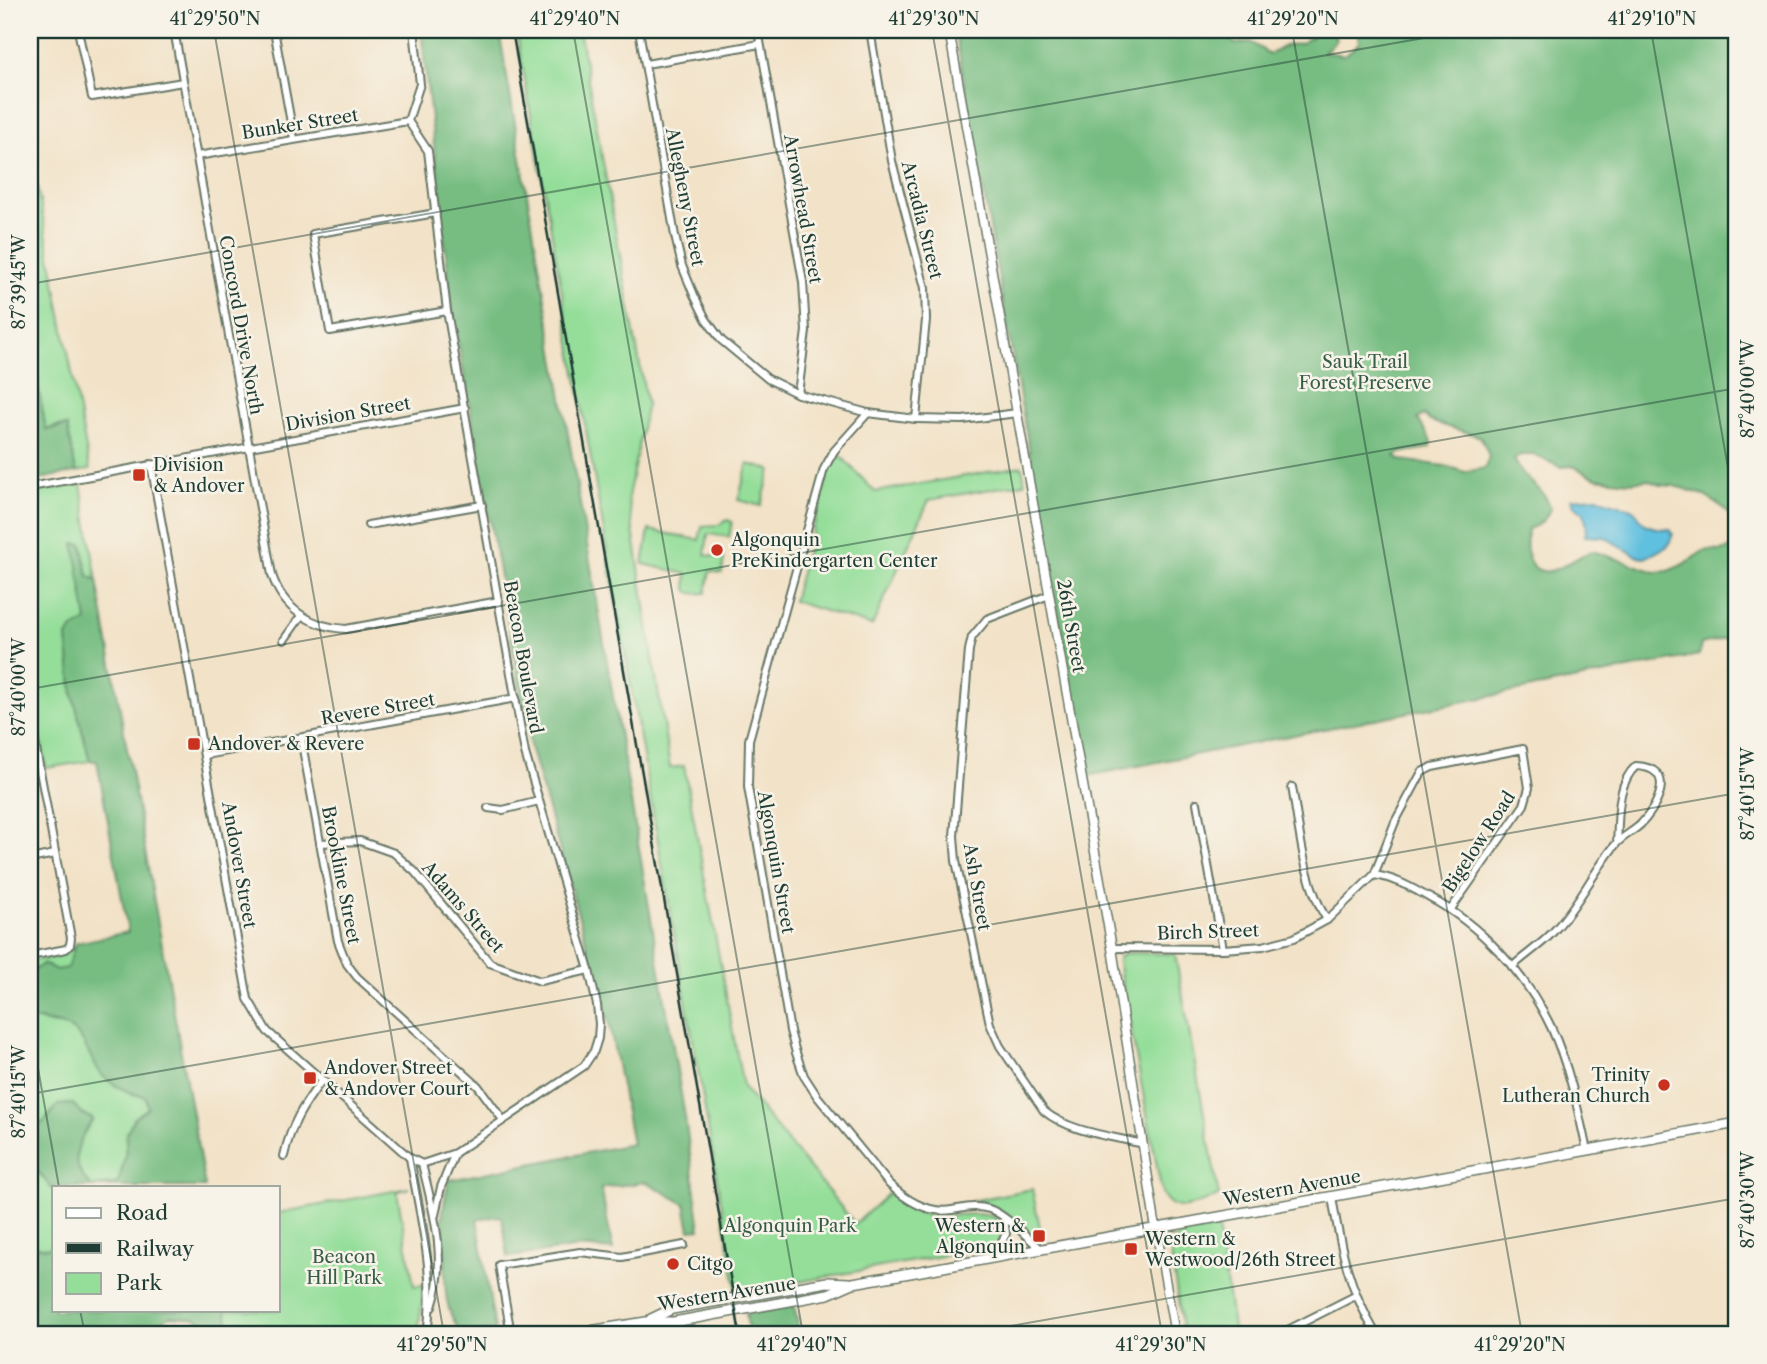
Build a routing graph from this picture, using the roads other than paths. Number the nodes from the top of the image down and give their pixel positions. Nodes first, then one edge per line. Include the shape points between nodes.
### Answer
1 (78, 30) edge
2 (174, 30) edge
3 (274, 30) edge
4 (414, 30) edge
5 (639, 30) edge
6 (758, 30) edge
7 (870, 30) edge
8 (950, 30) edge
9 (760, 44) junction
10 (646, 64) junction
11 (183, 82) junction
12 (408, 121) junction
13 (294, 139) junction
14 (197, 156) junction
15 (436, 213) junction
16 (447, 311) junction
17 (798, 394) junction
18 (465, 408) junction
19 (869, 413) junction
20 (1017, 413) junction
21 (916, 419) junction
22 (248, 446) junction
23 (151, 464) junction
24 (30, 486) edge
25 (482, 505) junction
26 (368, 525) dead end
27 (1049, 595) junction
28 (499, 601) junction
29 (301, 615) junction
30 (284, 640) dead end
31 (516, 698) junction
32 (30, 717) edge
33 (301, 738) junction
34 (205, 755) junction
35 (1292, 787) dead end
36 (539, 801) junction
37 (1196, 803) dead end
38 (488, 808) dead end
39 (320, 843) junction
40 (1617, 843) junction
41 (55, 854) junction
42 (30, 859) edge
43 (1374, 875) junction
44 (1451, 909) junction
45 (1327, 920) junction
46 (1112, 948) junction
47 (1223, 950) junction
48 (30, 956) edge
49 (1512, 967) junction
50 (589, 970) junction
51 (322, 1080) junction
52 (503, 1120) junction
53 (1737, 1123) edge
54 (1143, 1144) junction
55 (1587, 1151) junction
56 (455, 1153) junction
57 (284, 1156) dead end
58 (410, 1158) junction
59 (422, 1164) junction
60 (1332, 1197) junction
61 (435, 1215) junction
62 (1004, 1218) junction
63 (1156, 1229) junction
64 (684, 1244) dead end
65 (1041, 1249) junction
66 (993, 1258) junction
67 (1355, 1296) junction
68 (430, 1312) junction
69 (427, 1334) edge
70 (511, 1334) edge
71 (571, 1334) edge
72 (1175, 1334) edge
73 (1280, 1334) edge
74 (1376, 1334) edge

1 - 11 street via 92,97
2 - 11 street, Concord Drive North
3 - 13 street
4 - 12 street via 420,85
5 - 10 street, Allegheny Street
6 - 9 street, Arrowhead Street
7 - 21 street, Arcadia Street via 892,161 925,288
8 - 20 street, 26th Street
9 - 10 street
9 - 17 street, Arrowhead Street via 803,282 806,331
10 - 17 street, Allegheny Street via 675,236 694,295 721,340 768,379
11 - 14 street, Concord Drive North
12 - 13 street, Bunker Street
12 - 15 street, Beacon Boulevard via 428,151
13 - 14 street, Bunker Street
14 - 22 street, Concord Drive North
15 - 16 street, Beacon Boulevard
15 - 16 street via 313,234 330,331
16 - 18 street, Beacon Boulevard
17 - 19 street, Allegheny Street
18 - 22 street, Division Street
18 - 25 street, Beacon Boulevard
19 - 21 street, Allegheny Street
19 - 62 street, Algonquin Street via 824,469 754,716 748,787 790,1031 804,1076 902,1196 932,1210 977,1206
20 - 21 street, Allegheny Street via 963,420
20 - 27 street, 26th Street
22 - 23 street, Division Street
22 - 29 street, Concord Drive North via 272,575 285,601
23 - 24 street, Division Street
23 - 34 street, Andover Street
25 - 26 street
25 - 28 street, Beacon Boulevard
27 - 46 street, 26th Street
27 - 54 street, Ash Street via 987,619 972,637 953,827 956,861 990,1024 1000,1046 1052,1118
28 - 29 street via 346,629 324,626
28 - 31 street, Beacon Boulevard
29 - 30 street
31 - 33 street, Revere Street
31 - 36 street, Beacon Boulevard
32 - 41 street
33 - 34 street, Revere Street
33 - 39 street, Brookline Street
34 - 51 street, Andover Street via 248,999 267,1031
35 - 45 street via 1310,882
36 - 38 street via 503,810
36 - 50 street, Beacon Boulevard
37 - 47 street
39 - 50 street, Adams Street via 360,841 394,853 490,963 540,981
39 - 52 street, Brookline Street via 338,940 347,964 478,1086
40 - 40 street via 1642,822 1661,791 1662,779 1647,767 1636,766 1624,783
40 - 49 street via 1554,931
41 - 42 street
41 - 48 street via 70,945 66,950
43 - 44 street via 1391,877
43 - 44 street, Bigelow Road via 1422,772 1523,749 1529,788 1524,805
43 - 45 street, Birch Street
44 - 49 street
45 - 47 street, Birch Street via 1294,938
46 - 47 street, Birch Street
46 - 54 street, 26th Street
49 - 55 street via 1550,1026 1574,1093
50 - 52 street, Beacon Boulevard via 600,1024 594,1051 577,1073
51 - 57 street via 298,1114
51 - 58 street, Andover Street
52 - 56 street, Beacon Boulevard
53 - 55 main road, Western Avenue
54 - 63 street, 26th Street
55 - 60 main road, Western Avenue
56 - 59 street
56 - 61 street
58 - 59 street, Andover Street
58 - 68 street via 430,1279
59 - 61 street
60 - 63 main road, Western Avenue
60 - 67 street via 1343,1260
61 - 68 street via 440,1250 437,1293
62 - 65 street, Algonquin Street
62 - 66 street via 1006,1234
63 - 65 main road, Western Avenue
63 - 72 street, 26th Street
64 - 70 street via 622,1256 580,1252 499,1265
65 - 66 main road, Western Avenue
66 - 71 main road, Western Avenue via 684,1307 646,1322
67 - 73 street
67 - 74 street
68 - 69 street

